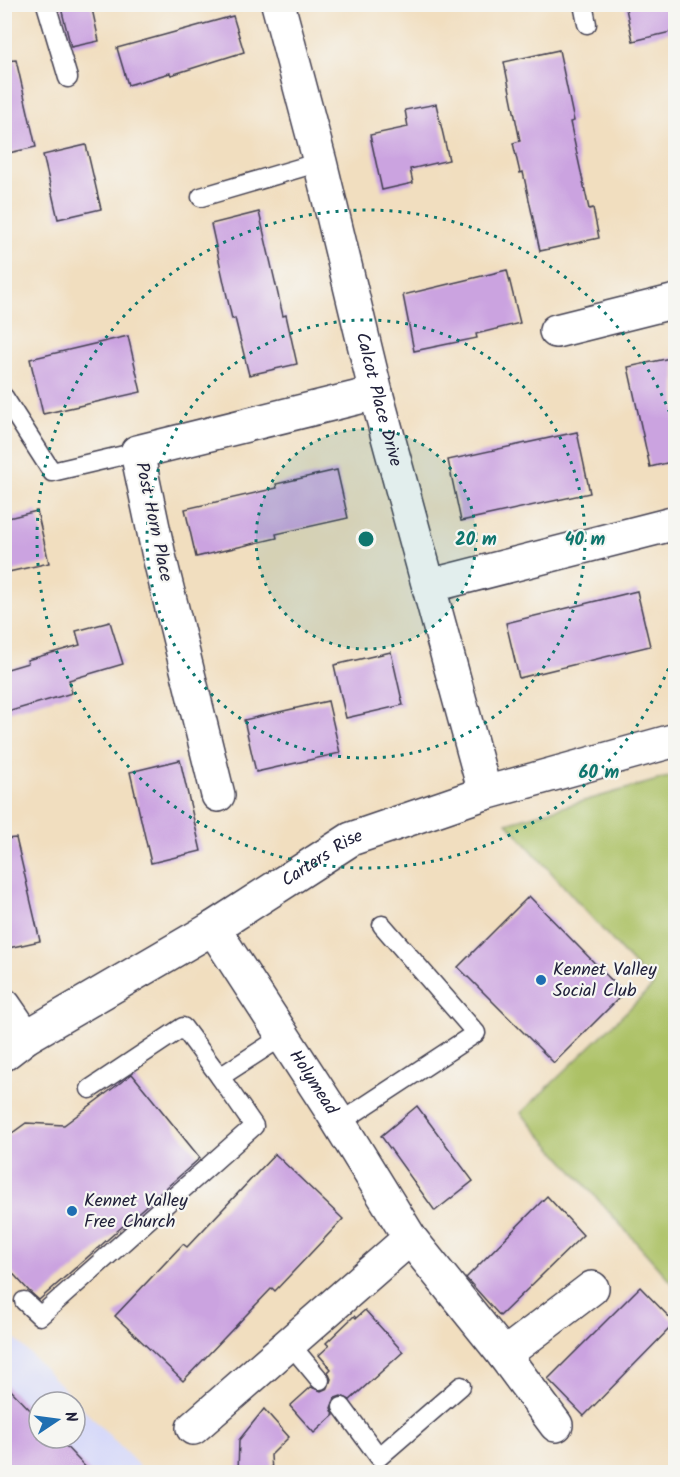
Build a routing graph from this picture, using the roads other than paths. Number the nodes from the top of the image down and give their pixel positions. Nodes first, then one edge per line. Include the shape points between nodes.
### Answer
1 (46, 4) edge
2 (278, 4) edge
3 (583, 4) edge
4 (587, 24) dead end
5 (68, 78) dead end
6 (320, 162) junction
7 (201, 197) dead end
8 (675, 301) edge
9 (556, 331) dead end
10 (376, 393) junction
11 (4, 397) edge
12 (137, 452) junction
13 (675, 523) edge
14 (429, 586) junction
15 (675, 740) edge
16 (484, 793) junction
17 (218, 795) dead end
18 (382, 924) dead end
19 (213, 928) junction
20 (4, 1005) edge
21 (283, 1036) junction
22 (15, 1045) edge
23 (220, 1077) junction
24 (90, 1089) dead end
25 (339, 1122) junction
26 (410, 1238) junction
27 (592, 1288) dead end
28 (24, 1301) dead end
29 (290, 1344) junction
30 (504, 1355) junction
31 (320, 1380) dead end
32 (461, 1386) dead end
33 (342, 1407) dead end
34 (556, 1425) dead end
35 (193, 1428) dead end

1 - 5 lane
2 - 6 street, Calcot Place Drive
3 - 4 lane
6 - 7 lane
6 - 10 street, Calcot Place Drive
8 - 9 street
10 - 12 street, Post Horn Place
10 - 14 street, Calcot Place Drive
11 - 12 lane via 52,472
12 - 17 street, Post Horn Place
13 - 14 street
14 - 16 street, Calcot Place Drive
15 - 16 street, Carters Rise
16 - 19 street, Carters Rise via 351,839
18 - 25 lane via 476,1033
19 - 21 street, Holymead
19 - 22 street, Carters Rise
20 - 22 street
21 - 23 lane
21 - 25 street, Holymead
23 - 24 lane via 183,1027
23 - 28 lane via 254,1126 40,1316
25 - 26 street, Holymead
26 - 29 street
26 - 30 street, Holymead
27 - 30 street
29 - 31 lane
29 - 35 street
30 - 34 street, Holymead
32 - 33 lane via 379,1457

